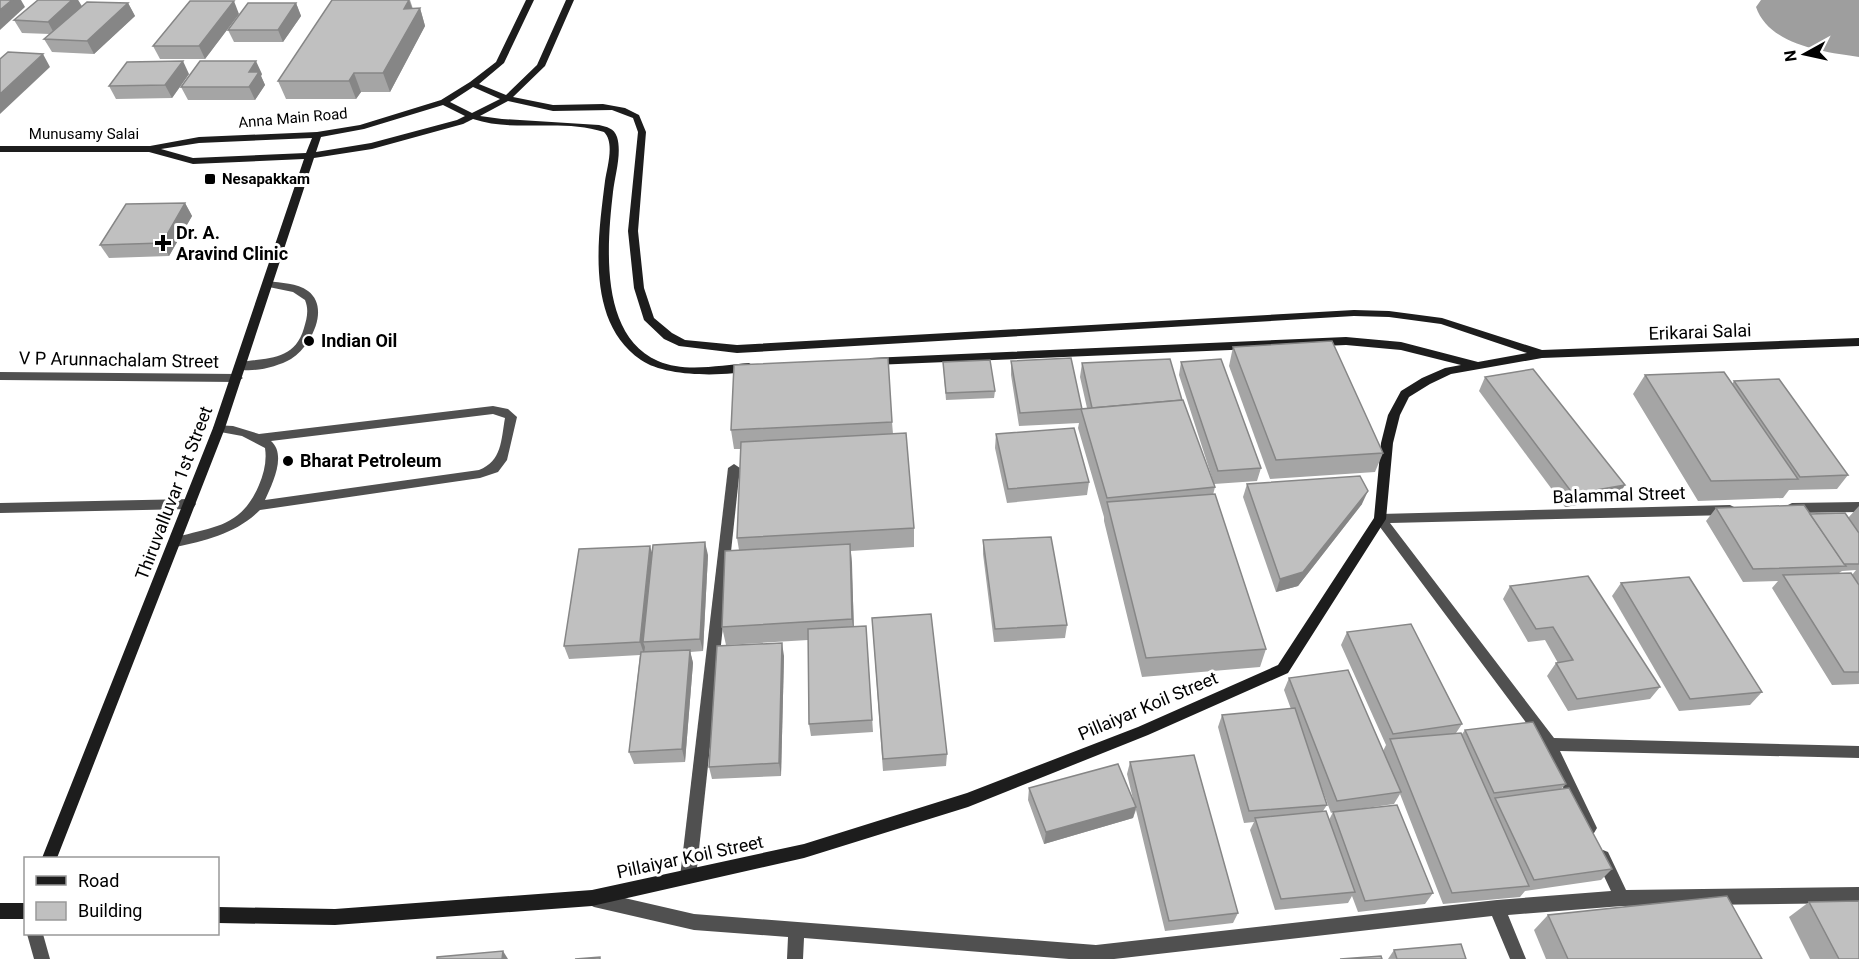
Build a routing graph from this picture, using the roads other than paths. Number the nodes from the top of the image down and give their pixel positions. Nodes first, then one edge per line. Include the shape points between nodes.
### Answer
1 (530, 0) edge
2 (570, 0) edge
3 (473, 84) junction
4 (506, 99) junction
5 (444, 102) junction
6 (474, 117) junction
7 (317, 135) junction
8 (0, 148) edge
9 (148, 149) junction
10 (310, 156) junction
11 (268, 284) junction
12 (1859, 342) edge
13 (1542, 354) junction
14 (858, 362) edge
15 (764, 366) edge
16 (1479, 366) junction
17 (239, 372) junction
18 (0, 376) edge
19 (219, 428) junction
20 (260, 438) junction
21 (734, 468) dead end
22 (190, 504) junction
23 (255, 506) junction
24 (1859, 507) edge
25 (0, 508) edge
26 (1775, 509) edge
27 (1739, 510) edge
28 (1380, 519) junction
29 (175, 542) junction
30 (1550, 744) junction
31 (1859, 752) edge
32 (49, 857) edge
33 (688, 877) junction
34 (1859, 895) edge
35 (1622, 897) junction
36 (1727, 897) junction
37 (592, 898) junction
38 (1497, 908) junction
39 (0, 911) edge
40 (24, 911) edge
41 (219, 915) edge
42 (1738, 918) edge
43 (796, 931) junction
44 (36, 935) edge
45 (1096, 956) edge
46 (42, 959) edge
47 (795, 959) edge
48 (1518, 959) edge

1 - 3 street, Anna Main Road via 500,63
2 - 4 street via 541,66
3 - 4 street
3 - 5 street, Anna Main Road
4 - 6 street
4 - 13 street via 553,108 610,108 639,119 642,132 633,231 639,288 649,320 683,343 737,349 1354,313 1442,321
5 - 6 street
5 - 7 street, Anna Main Road via 361,128
6 - 10 street via 372,146
6 - 15 street via 608,130 614,147 605,229 605,277 618,334 635,353 673,368
7 - 9 street, Anna Main Road via 199,140
7 - 10 street, Thiruvalluvar 1st Street
8 - 9 street, Munusamy Salai
9 - 10 street, Munusamy Salai via 193,161
10 - 11 street, Thiruvalluvar 1st Street
11 - 17 street, Thiruvalluvar 1st Street
11 - 17 street, V P Arunnachalam Street via 304,293 314,311 310,328 306,340 293,353 275,363
12 - 13 street, Erikarai Salai
13 - 16 street, Pillaiyar Koil Street
14 - 16 street via 1346,341 1401,346
16 - 28 street, Pillaiyar Koil Street via 1449,371 1405,394 1394,415 1387,443
17 - 18 street, V P Arunnachalam Street
17 - 19 street, Thiruvalluvar 1st Street
19 - 20 street
19 - 22 street, Thiruvalluvar 1st Street
20 - 23 street via 270,446 273,460
20 - 23 street via 493,410 511,417 503,458 494,469 480,474
21 - 33 street
22 - 25 street
22 - 29 street, Thiruvalluvar 1st Street
23 - 29 street via 233,524 208,535
24 - 26 street
27 - 28 street, Balammal Street
28 - 30 street
28 - 33 street, Pillaiyar Koil Street via 1283,669 1143,731 968,800 804,852
29 - 32 street, Thiruvalluvar 1st Street
30 - 31 street
30 - 35 street
33 - 37 street, Pillaiyar Koil Street
34 - 36 street, Pillaiyar Koil Street
35 - 36 street, Pillaiyar Koil Street
35 - 38 street, Pillaiyar Koil Street
36 - 42 street
37 - 41 street, Pillaiyar Koil Street via 335,917
37 - 43 street, Pillaiyar Koil Street via 694,922
38 - 45 street, Pillaiyar Koil Street
38 - 48 street
39 - 40 street
43 - 45 street, Pillaiyar Koil Street
43 - 47 street
44 - 46 street

